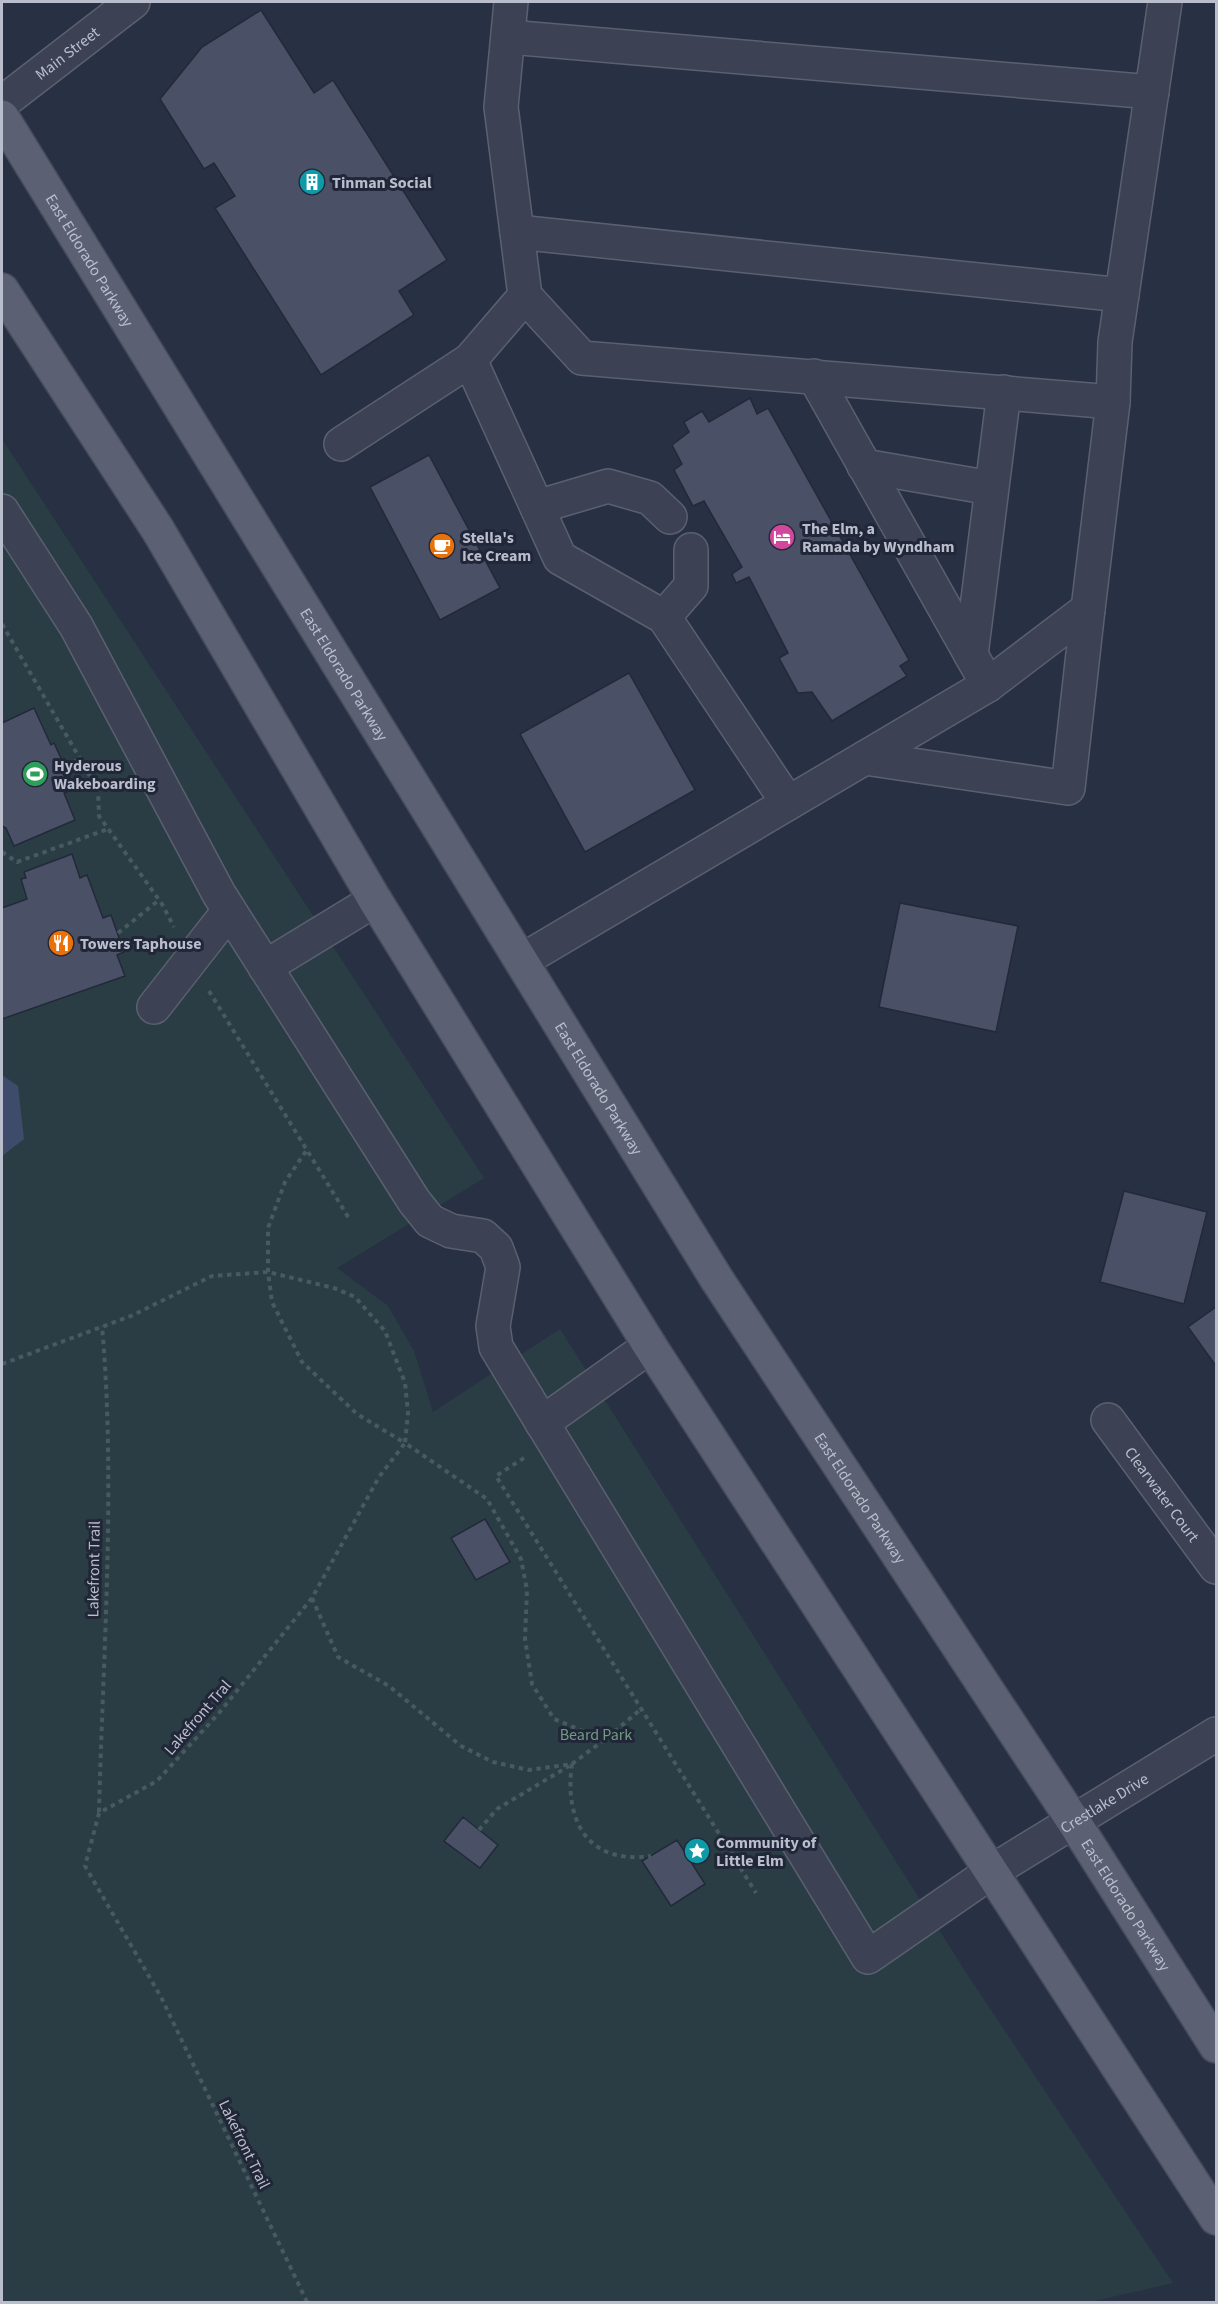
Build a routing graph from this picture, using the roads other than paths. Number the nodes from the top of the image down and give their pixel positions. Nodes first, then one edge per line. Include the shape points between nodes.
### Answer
1 (133, 2) edge
2 (511, 2) edge
3 (1165, 2) edge
4 (508, 37) junction
5 (1152, 92) junction
6 (2, 103) edge
7 (2, 117) edge
8 (517, 232) junction
9 (2, 291) edge
10 (1122, 295) junction
11 (525, 296) junction
12 (470, 360) junction
13 (814, 376) junction
14 (1004, 392) junction
15 (1113, 402) junction
16 (341, 444) dead end
17 (864, 466) junction
18 (992, 488) junction
19 (537, 507) junction
20 (2, 511) edge
21 (670, 517) dead end
22 (691, 550) dead end
23 (1088, 609) junction
24 (664, 617) junction
25 (971, 655) junction
26 (988, 685) junction
27 (865, 758) junction
28 (788, 803) junction
29 (375, 900) junction
30 (229, 911) junction
31 (523, 960) junction
32 (264, 967) junction
33 (154, 1007) dead end
34 (650, 1346) junction
35 (1108, 1420) dead end
36 (547, 1431) junction
37 (1216, 1567) edge
38 (1216, 1734) edge
39 (1074, 1822) junction
40 (991, 1872) junction
41 (1216, 2046) edge
42 (1216, 2218) edge

1 - 6 street, Main Street
2 - 4 street
3 - 5 street
4 - 5 street
4 - 8 street via 501,107
5 - 10 street
7 - 31 main road, East Eldorado Parkway
8 - 10 street
8 - 11 street
9 - 29 main road via 158,530
10 - 15 street via 1115,342
11 - 12 street
11 - 13 street via 582,358
12 - 16 street
12 - 19 street
13 - 14 street
13 - 17 street
14 - 15 street
14 - 18 street
15 - 23 street
17 - 18 street
17 - 25 street
18 - 25 street
19 - 21 street via 608,486 650,498
19 - 24 street via 560,558
20 - 30 street via 76,626
22 - 24 street via 691,586
23 - 26 street
23 - 27 street via 1068,788
24 - 28 street
25 - 26 street
26 - 27 street
27 - 28 street
28 - 31 street
29 - 32 street
29 - 34 main road
30 - 32 street
30 - 33 street
31 - 39 main road, East Eldorado Parkway via 716,1278
32 - 36 street via 430,1221 452,1231 483,1236 496,1248 503,1267 493,1326 496,1347
34 - 36 street
34 - 40 main road
35 - 37 street, Clearwater Court
36 - 40 street, Crestlake Drive via 868,1957
38 - 39 street, Crestlake Drive
39 - 40 street, Crestlake Drive
39 - 41 main road, East Eldorado Parkway
40 - 42 main road

